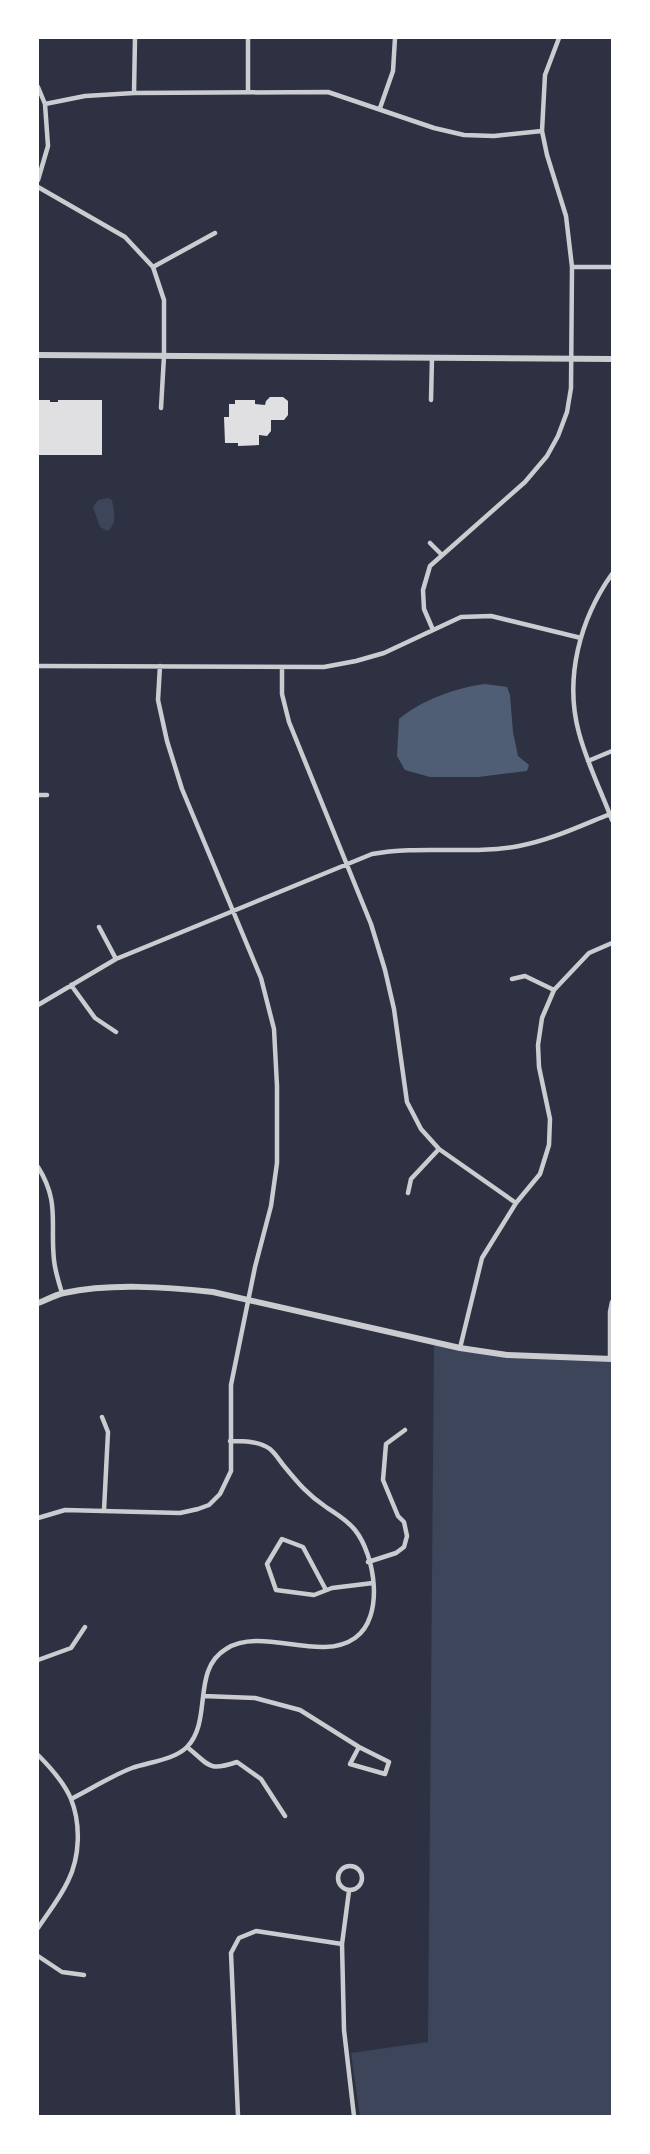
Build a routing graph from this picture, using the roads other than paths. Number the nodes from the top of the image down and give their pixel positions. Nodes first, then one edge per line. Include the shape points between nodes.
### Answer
1 (135, 38) edge
2 (248, 38) edge
3 (395, 38) edge
4 (559, 38) edge
5 (38, 87) edge
6 (248, 92) junction
7 (134, 93) junction
8 (45, 104) junction
9 (380, 108) junction
10 (542, 131) junction
11 (38, 180) edge
12 (38, 187) edge
13 (215, 232) dead end
14 (153, 267) junction
15 (572, 267) junction
16 (612, 267) edge
17 (38, 355) edge
18 (164, 356) junction
19 (432, 358) junction
20 (572, 359) junction
21 (612, 359) edge
22 (430, 400) dead end
23 (161, 408) dead end
24 (430, 543) dead end
25 (442, 555) junction
26 (612, 574) edge
27 (433, 630) junction
28 (580, 638) junction
29 (38, 666) edge
30 (159, 666) junction
31 (282, 668) junction
32 (612, 751) edge
33 (588, 761) junction
34 (38, 795) edge
35 (47, 795) dead end
36 (610, 814) junction
37 (612, 820) edge
38 (346, 863) junction
39 (233, 910) junction
40 (99, 927) dead end
41 (612, 943) edge
42 (116, 959) junction
43 (512, 979) dead end
44 (71, 985) junction
45 (554, 990) junction
46 (38, 1005) edge
47 (116, 1032) dead end
48 (439, 1149) junction
49 (38, 1167) edge
50 (408, 1193) dead end
51 (516, 1203) junction
52 (62, 1293) junction
53 (249, 1300) junction
54 (612, 1302) edge
55 (38, 1303) edge
56 (460, 1348) junction
57 (611, 1359) edge
58 (102, 1417) dead end
59 (405, 1430) dead end
60 (230, 1441) junction
61 (104, 1510) junction
62 (38, 1518) edge
63 (368, 1562) junction
64 (373, 1582) junction
65 (326, 1590) junction
66 (85, 1627) dead end
67 (38, 1660) edge
68 (203, 1696) junction
69 (187, 1747) junction
70 (359, 1747) junction
71 (38, 1755) edge
72 (71, 1799) junction
73 (285, 1816) dead end
74 (349, 1891) junction
75 (38, 1928) edge
76 (342, 1944) junction
77 (38, 1956) edge
78 (84, 1975) dead end
79 (238, 2116) edge
80 (354, 2116) edge

1 - 7 street
2 - 6 street
3 - 9 street via 393,71
4 - 10 street via 544,75
5 - 8 street
6 - 7 street
6 - 9 street via 328,92
7 - 8 street via 85,96
8 - 11 street via 48,146
9 - 10 street via 464,135
10 - 15 street via 566,216
12 - 14 street via 125,237
13 - 14 street
14 - 18 street via 164,300
15 - 16 street
15 - 20 street
17 - 18 street
18 - 19 street
18 - 23 street
19 - 20 street
19 - 22 street
20 - 21 street
20 - 25 street via 567,412 547,456 525,482
24 - 25 street
25 - 27 street via 430,566 423,590 424,609
26 - 28 street via 599,593
27 - 28 street via 461,617 491,616
27 - 31 street via 356,662
28 - 33 street via 574,668 574,700 578,731
29 - 30 street
30 - 31 street
30 - 39 street via 158,700 176,770
31 - 38 street via 282,694 289,722
32 - 33 street
33 - 36 street
34 - 35 street
36 - 37 street
36 - 38 street via 519,846 481,850 396,849
38 - 39 street
38 - 48 street via 386,970 407,1102 421,1129
39 - 42 street
39 - 53 street via 261,978 274,1029 277,1086 277,1162
40 - 42 street
41 - 45 street via 590,953
42 - 44 street
43 - 45 street via 525,976
44 - 46 street
44 - 47 street via 95,1018
45 - 51 street via 542,1018 538,1045 550,1119 549,1145 540,1174
48 - 50 street via 411,1179
48 - 51 street
49 - 52 street via 51,1196 54,1261
51 - 56 street via 482,1258
52 - 53 street via 101,1288 181,1289
52 - 55 street
53 - 56 street
53 - 60 street via 231,1385
54 - 57 street
56 - 57 street via 507,1355
58 - 61 street via 108,1432
59 - 63 street via 386,1444 383,1480 404,1522 404,1547
60 - 61 street via 231,1471 220,1494 209,1504 180,1512
60 - 63 street via 254,1442 270,1449 308,1495 355,1530
61 - 62 street via 65,1510
63 - 64 street
64 - 65 street
64 - 68 street via 370,1620 356,1638 336,1647 250,1641 227,1648 208,1670
65 - 65 street via 314,1595 276,1590 267,1564 282,1539 303,1547
66 - 67 street via 71,1648
68 - 69 street via 198,1728
68 - 70 street via 255,1698 300,1710
69 - 72 street via 175,1755 130,1769
69 - 73 street via 213,1768 237,1762 261,1779
70 - 70 street via 389,1762 385,1774 350,1764
71 - 72 street
72 - 75 street via 78,1838 76,1856 69,1879
74 - 74 street via 359,1886 362,1877 358,1869 350,1866 338,1875 341,1887
74 - 76 street
76 - 79 street via 256,1931 238,1938 231,1953
76 - 80 street via 344,2031
77 - 78 street via 62,1972

